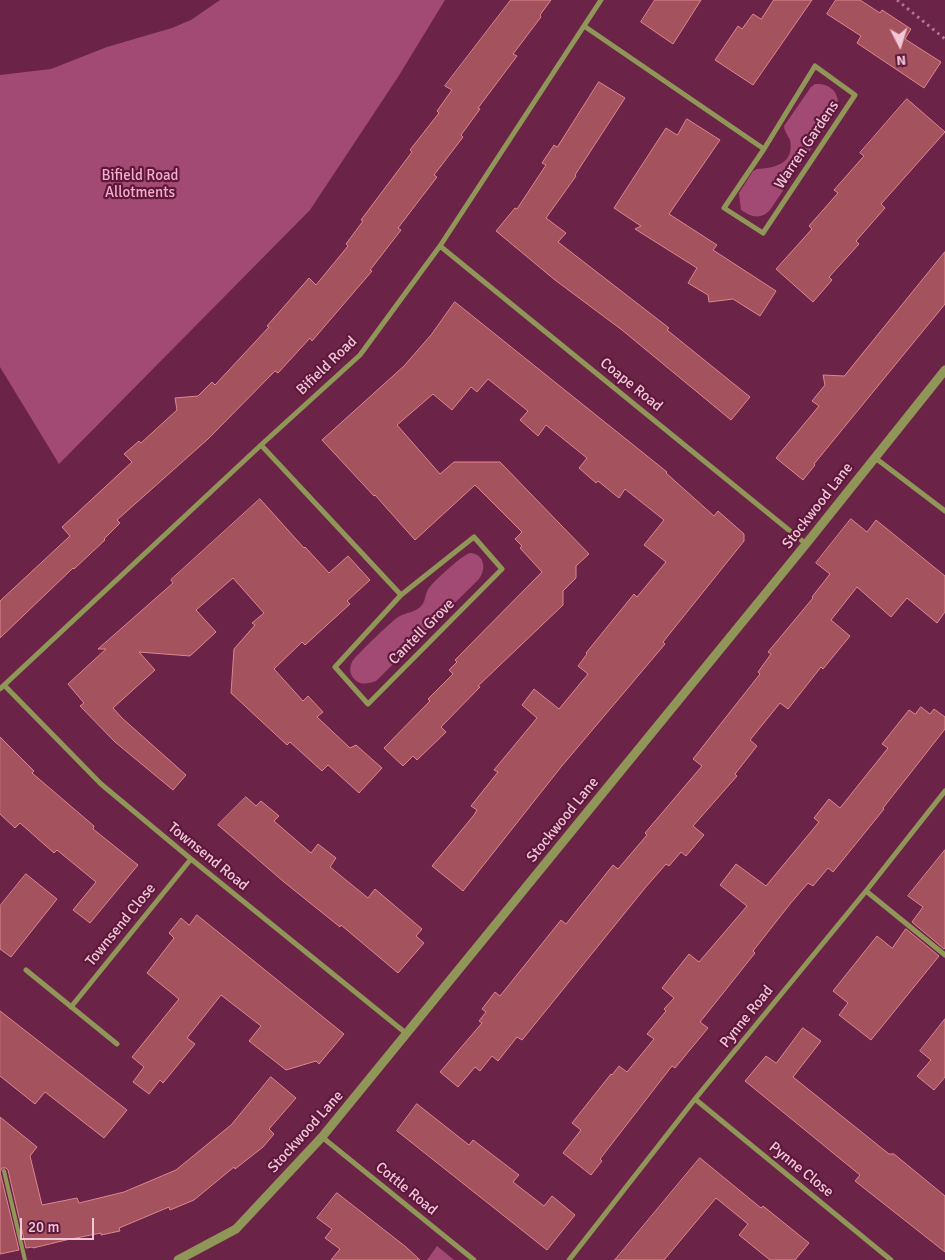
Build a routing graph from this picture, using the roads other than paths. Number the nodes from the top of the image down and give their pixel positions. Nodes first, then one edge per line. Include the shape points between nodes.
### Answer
1 (601, 0) edge
2 (584, 26) junction
3 (764, 149) junction
4 (440, 246) junction
5 (945, 370) edge
6 (261, 445) junction
7 (874, 457) junction
8 (945, 511) edge
9 (806, 544) junction
10 (401, 595) junction
11 (2, 687) edge
12 (945, 791) edge
13 (191, 859) junction
14 (866, 891) junction
15 (945, 955) edge
16 (26, 970) dead end
17 (71, 1006) junction
18 (407, 1035) junction
19 (117, 1044) dead end
20 (695, 1099) junction
21 (322, 1137) junction
22 (4, 1171) dead end
23 (25, 1260) edge
24 (178, 1260) edge
25 (474, 1260) edge
26 (569, 1260) edge
27 (891, 1260) edge

1 - 2 street, Bifield Road
2 - 3 street
2 - 4 street, Bifield Road
3 - 3 street, Warren Gardens via 724,208 763,233 855,95 815,66
4 - 6 street, Bifield Road via 360,355
4 - 9 street, Coape Road
5 - 7 street, Stockwood Lane
6 - 10 street
6 - 11 street, Bifield Road
7 - 8 street
7 - 9 street, Stockwood Lane
9 - 18 street, Stockwood Lane
10 - 10 street, Cantell Grove via 474,536 502,569 368,704 335,667
11 - 13 street, Townsend Road via 101,784
12 - 14 street, Pynne Road
13 - 17 street, Townsend Close
13 - 18 street, Townsend Road
14 - 15 street
14 - 20 street, Pynne Road
16 - 17 street
17 - 19 street
18 - 21 street, Stockwood Lane
20 - 26 street, Pynne Road
20 - 27 street, Pynne Close
21 - 24 street, Stockwood Lane via 236,1229
21 - 25 street, Cottle Road
22 - 23 lane

